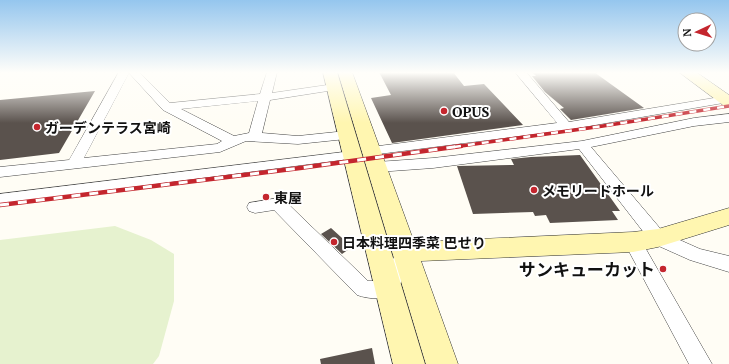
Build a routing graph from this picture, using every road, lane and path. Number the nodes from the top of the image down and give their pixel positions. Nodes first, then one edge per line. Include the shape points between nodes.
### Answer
1 (119, 89) edge
2 (146, 89) edge
3 (268, 89) edge
4 (294, 89) edge
5 (340, 89) edge
6 (340, 89) edge
7 (534, 89) edge
8 (711, 89) edge
9 (266, 97) junction
10 (728, 100) edge
11 (167, 107) junction
12 (729, 118) edge
13 (566, 126) junction
14 (255, 136) junction
15 (231, 140) junction
16 (582, 145) junction
17 (362, 152) junction
18 (74, 164) junction
19 (0, 172) edge
20 (0, 199) edge
21 (255, 207) dead end
22 (729, 216) edge
23 (658, 238) junction
24 (633, 242) junction
25 (406, 252) junction
26 (729, 264) edge
27 (388, 290) junction
28 (409, 364) edge
29 (442, 364) edge
30 (701, 364) edge

1 - 18 street
2 - 11 street
3 - 9 street
4 - 9 street
5 - 17 street
6 - 17 street
7 - 13 street
8 - 10 street
9 - 11 street
9 - 14 street
10 - 13 street
11 - 15 street
12 - 16 street via 694,122
13 - 17 street
14 - 15 street
14 - 17 street
15 - 18 street via 220,148
16 - 17 street via 433,163
16 - 23 street
17 - 20 street
17 - 25 street
17 - 27 street
18 - 19 street
21 - 27 street via 278,204 364,289
22 - 23 street
23 - 24 street
23 - 26 street via 696,255
24 - 25 street
24 - 30 street
25 - 27 street
25 - 29 street
27 - 28 street

